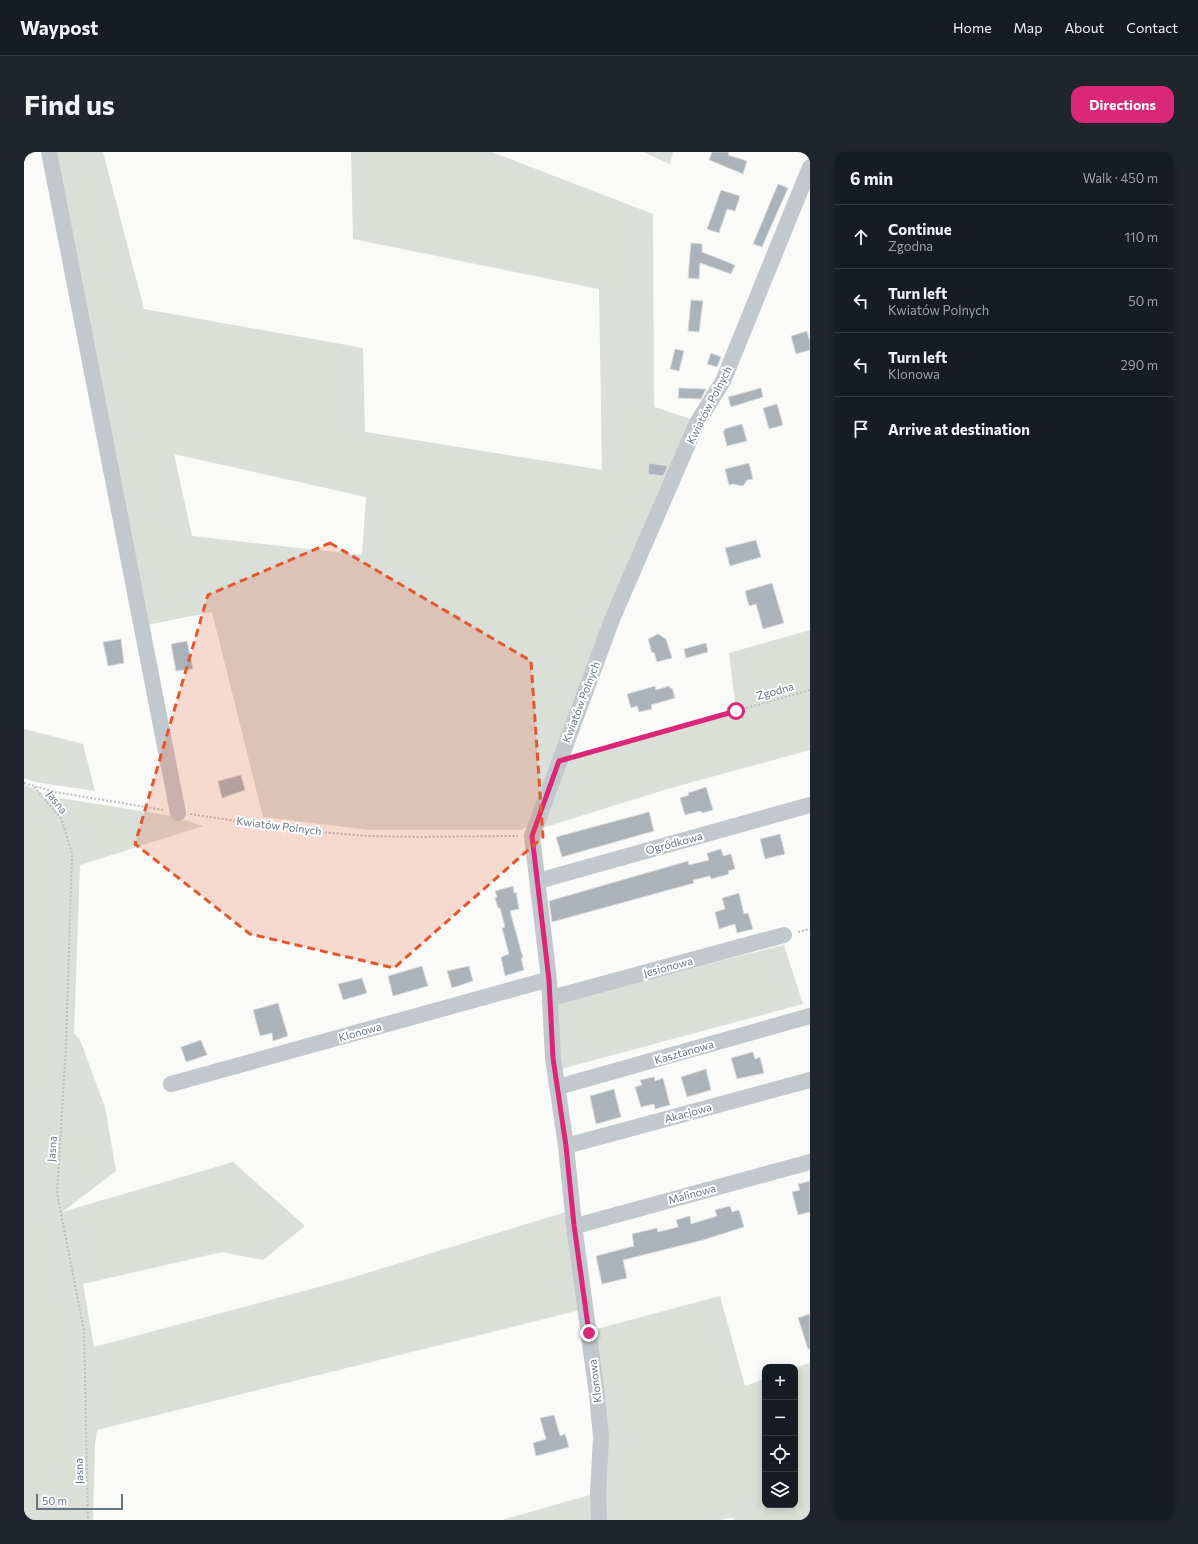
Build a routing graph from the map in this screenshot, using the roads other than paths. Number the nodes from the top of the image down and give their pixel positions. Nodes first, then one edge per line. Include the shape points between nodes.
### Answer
1 (49, 152) edge
2 (810, 167) edge
3 (810, 805) edge
4 (178, 813) road end
5 (532, 836) joint
6 (538, 881) junction
7 (784, 935) dead end
8 (549, 980) junction
9 (551, 998) junction
10 (810, 1016) edge
11 (810, 1080) edge
12 (171, 1084) dead end
13 (558, 1087) junction
14 (566, 1146) junction
15 (810, 1162) edge
16 (574, 1225) junction
17 (599, 1520) edge

1 - 4 street
2 - 5 street, Kwiatów Polnych via 723,381 697,424 613,617
3 - 6 street, Ogródkowa
5 - 6 street, Klonowa
6 - 8 street, Klonowa
7 - 9 street, Jesionowa
8 - 9 street, Klonowa
8 - 12 street, Klonowa
9 - 13 street, Klonowa via 553,1058
10 - 13 street, Kasztanowa
11 - 14 street, Akacjowa
13 - 14 street, Klonowa
14 - 16 street, Klonowa
15 - 16 street, Malinowa
16 - 17 street, Klonowa via 601,1437

